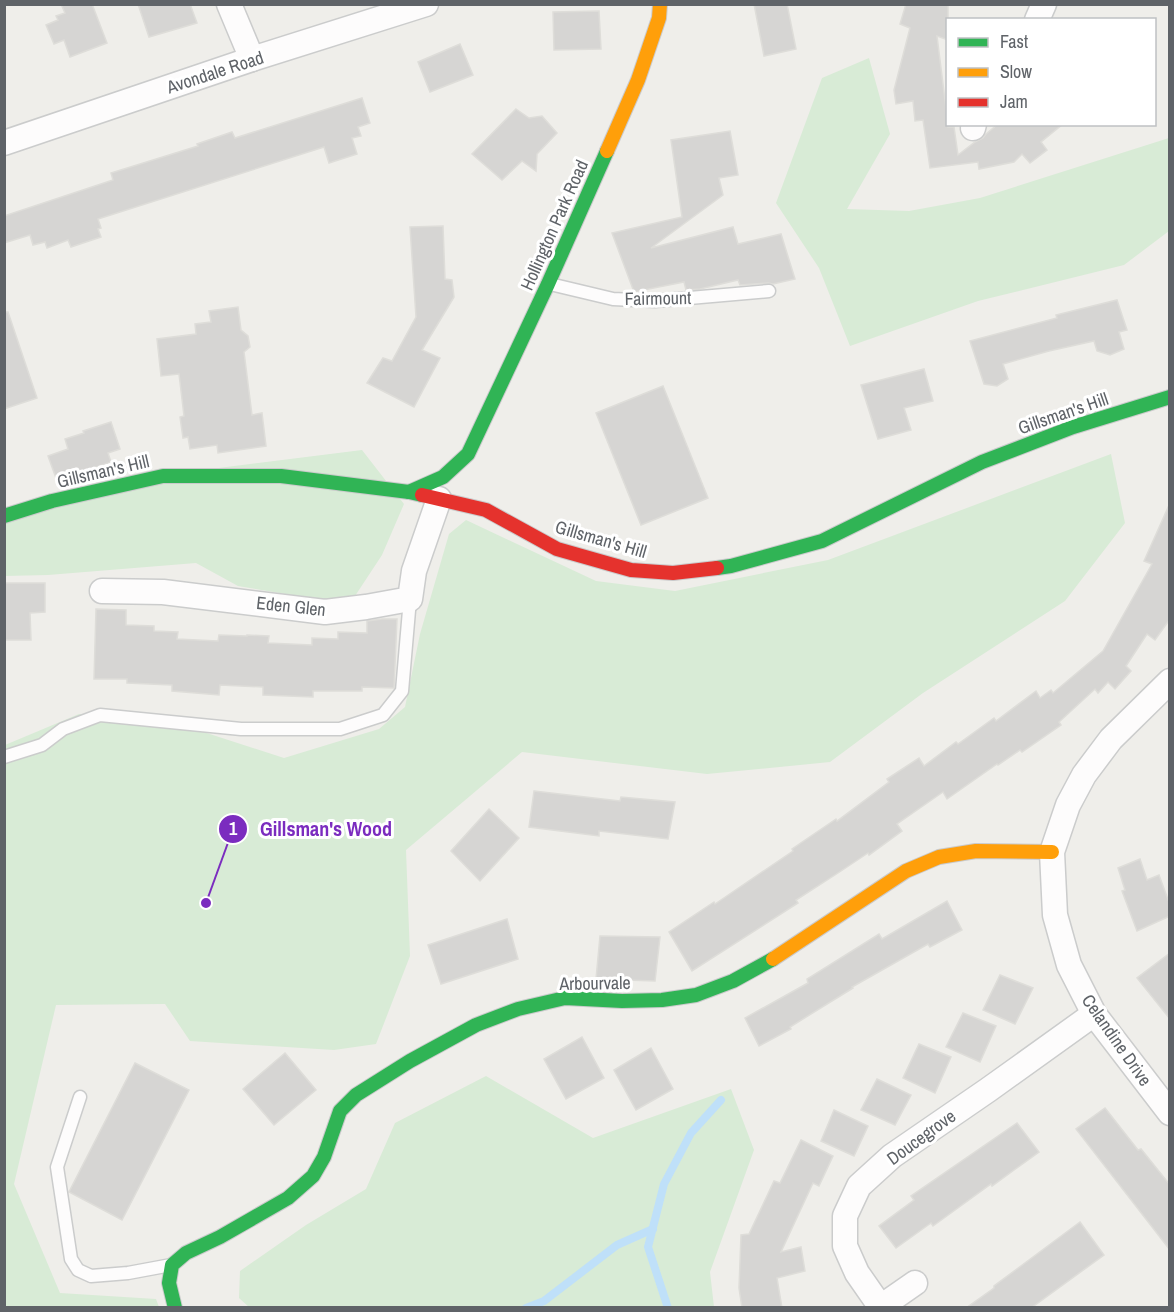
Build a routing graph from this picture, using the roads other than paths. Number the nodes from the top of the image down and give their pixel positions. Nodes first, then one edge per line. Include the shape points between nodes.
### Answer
1 (229, 4) edge
2 (426, 4) edge
3 (660, 4) edge
4 (1044, 4) edge
5 (1038, 18) edge
6 (252, 59) junction
7 (4, 143) edge
8 (548, 284) junction
9 (769, 291) dead end
10 (1170, 397) edge
11 (468, 454) junction
12 (471, 472) dead end
13 (476, 491) dead end
14 (409, 492) junction
15 (439, 499) junction
16 (486, 510) junction
17 (4, 516) edge
18 (102, 591) dead end
19 (411, 599) junction
20 (1170, 681) edge
21 (4, 757) edge
22 (1052, 852) junction
23 (1094, 1014) junction
24 (80, 1097) dead end
25 (1170, 1113) edge
26 (172, 1265) junction
27 (915, 1283) dead end
28 (880, 1307) edge
29 (175, 1308) edge

1 - 6 street
2 - 6 street, Avondale Road
3 - 8 street, Hollington Park Road via 638,80
4 - 5 street
6 - 7 street, Avondale Road
8 - 9 lane, Fairmount via 613,299 656,301
8 - 11 street, Hollington Park Road
10 - 16 street, Gillsman's Hill via 1073,427 982,462 822,541 731,567 674,573 631,570 557,549
11 - 12 street
11 - 14 street, Hollington Park Road via 443,477
13 - 16 street
14 - 15 street, Gillsman's Hill
14 - 17 street, Gillsman's Hill via 281,477 163,476
15 - 16 street, Gillsman's Hill
15 - 19 street via 414,571
18 - 19 street, Eden Glen via 163,592 325,612
19 - 21 lane via 402,691 383,715 340,729 241,729 100,716 63,729 42,745
20 - 22 street, Celandine Drive via 1111,739 1084,776 1068,806
22 - 23 street, Celandine Drive via 1056,915 1069,965
22 - 26 street, Arbourvale via 976,851 939,857 906,872 767,963 696,995 632,1001 565,998 518,1009 476,1025 356,1095 340,1111 313,1176 288,1198 186,1253
23 - 25 street, Celandine Drive
23 - 28 street, Doucegrove via 892,1156 859,1186 845,1216 845,1246 857,1273
24 - 26 lane via 57,1167 71,1259 78,1270 91,1276
26 - 29 street via 169,1283
27 - 28 street

